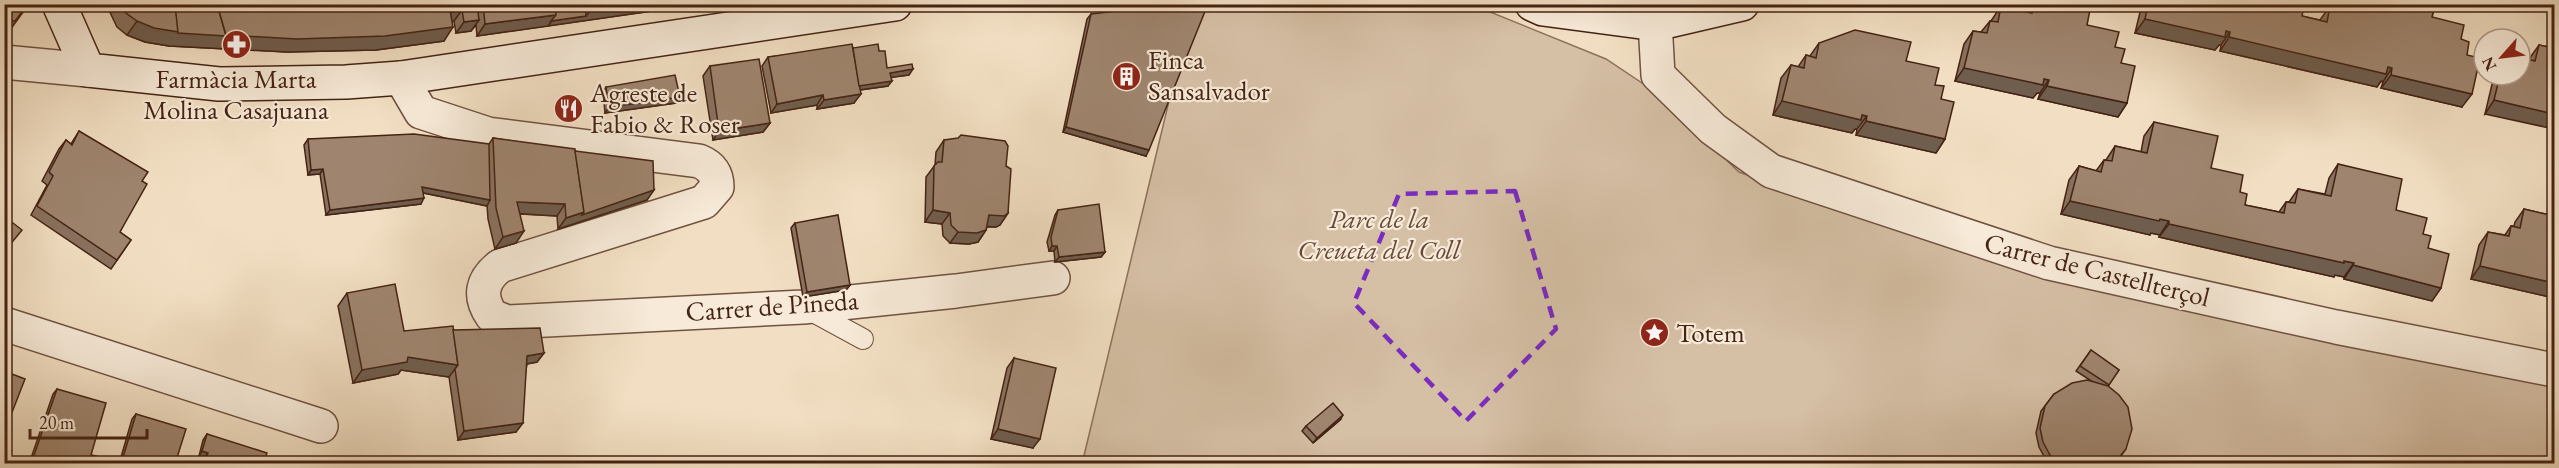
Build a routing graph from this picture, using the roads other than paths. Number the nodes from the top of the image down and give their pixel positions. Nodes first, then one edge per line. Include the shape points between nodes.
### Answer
1 (58, 4) edge
2 (895, 4) edge
3 (1532, 4) edge
4 (1742, 4) edge
5 (1655, 14) edge
6 (4, 62) edge
7 (88, 70) junction
8 (401, 78) junction
9 (1053, 278) dead end
10 (803, 307) junction
11 (4, 324) edge
12 (862, 339) dead end
13 (2554, 370) edge
14 (321, 426) dead end

1 - 7 street
2 - 8 street
3 - 5 street via 1543,9
4 - 5 street
5 - 13 street, Carrer de Castellterçol via 1658,75 1713,129 1771,171 2049,263 2336,327
6 - 7 street
7 - 8 street via 219,84
8 - 10 street, Carrer de Pineda via 420,112 488,134 699,161 708,165 717,179 717,187 704,202 500,266 483,289 492,316 507,322
9 - 10 street, Carrer de Pineda
10 - 12 lane
11 - 14 street

